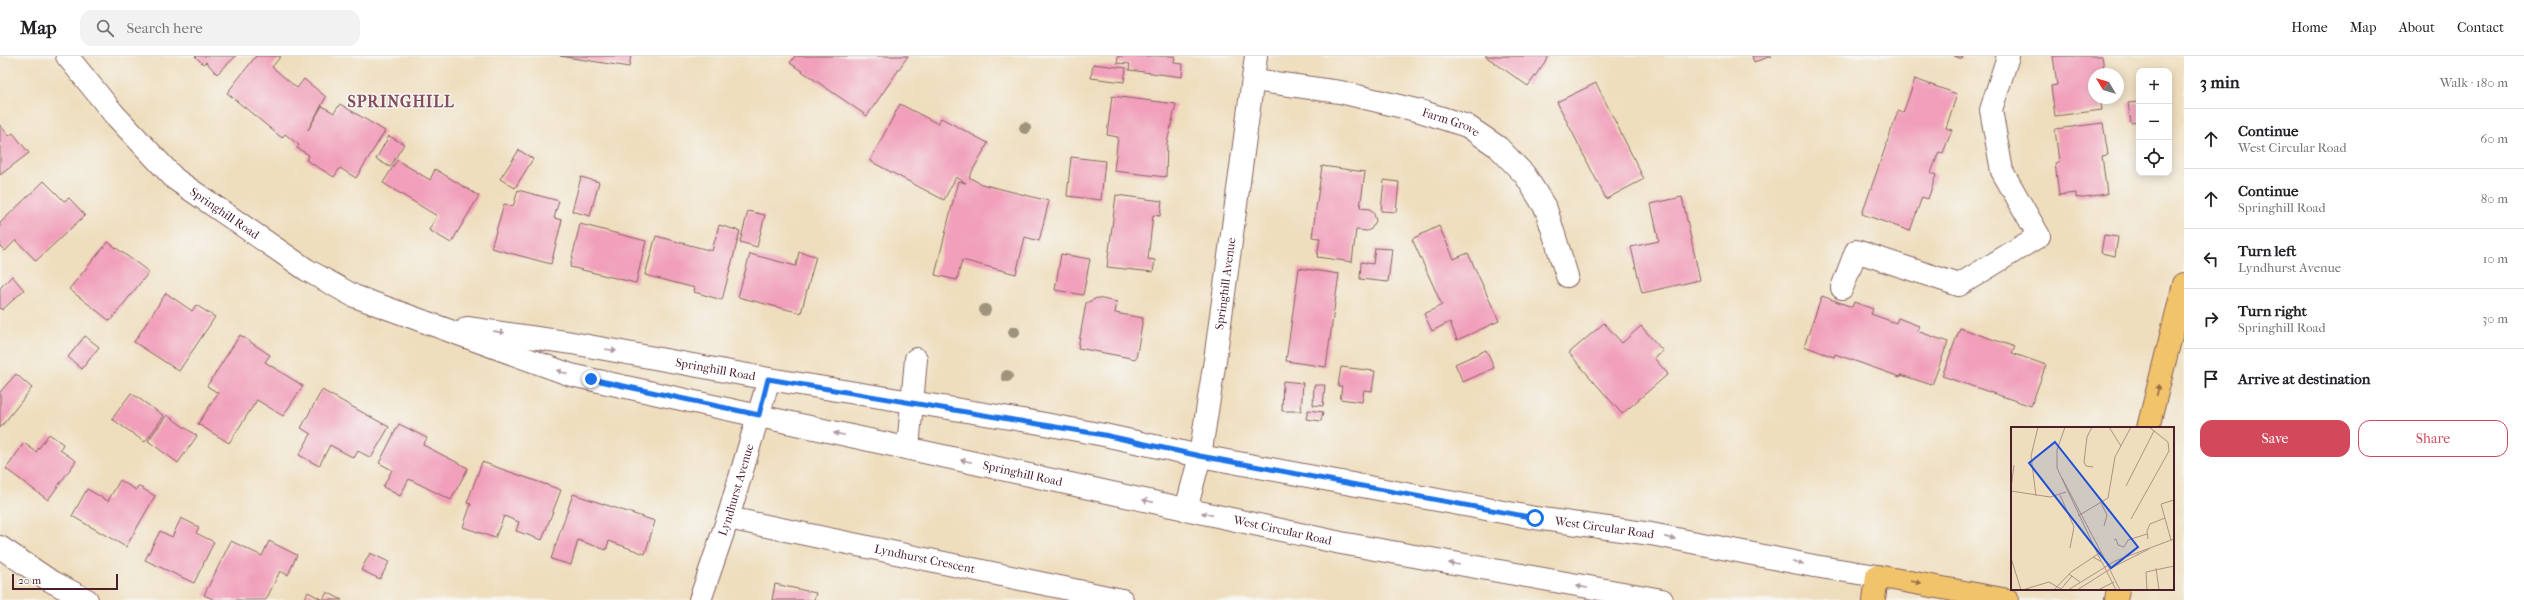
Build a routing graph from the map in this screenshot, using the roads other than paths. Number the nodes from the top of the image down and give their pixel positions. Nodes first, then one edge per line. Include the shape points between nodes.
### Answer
1 (68, 56) edge
2 (1256, 56) edge
3 (2008, 56) edge
4 (1254, 80) junction
5 (1568, 276) dead end
6 (2184, 284) edge
7 (1842, 288) dead end
8 (418, 321) junction
9 (916, 359) dead end
10 (768, 379) junction
11 (913, 403) junction
12 (759, 415) junction
13 (2148, 427) edge
14 (908, 448) junction
15 (1200, 456) junction
16 (1186, 510) junction
17 (728, 518) junction
18 (0, 547) edge
19 (1877, 576) junction
20 (2118, 590) edge
21 (87, 600) edge
22 (700, 600) edge
23 (1122, 600) edge
24 (1662, 600) edge
25 (1874, 600) edge
26 (2008, 600) edge
27 (2116, 600) edge

1 - 8 street, Springhill Road via 114,114 176,179 307,270 354,296
2 - 4 street, Springhill Avenue
3 - 7 street via 1991,110 2002,171 2039,236 1959,285 1856,251
4 - 5 street, Farm Grove via 1340,92 1420,111 1467,126 1498,147 1525,175 1546,209
4 - 15 street, Springhill Avenue
13 -> 6 main road
8 -> 10 street, Springhill Road via 572,343
12 -> 8 street, Springhill Road via 571,375
9 - 11 street
10 - 11 street, Springhill Road
10 - 12 street, Lyndhurst Avenue
11 - 14 street
11 - 15 street, Springhill Road via 1104,435
14 -> 12 street, Springhill Road
12 - 17 street, Lyndhurst Avenue
16 -> 14 street, Springhill Road
15 - 16 street, Springhill Avenue
15 -> 19 street, West Circular Road via 1535,518 1651,534
24 -> 16 street, West Circular Road via 1341,543
17 - 22 street, Lyndhurst Avenue
17 - 23 street, Lyndhurst Crescent
18 - 21 street via 49,580
19 - 25 main road
19 -> 26 main road, West Circular Road
20 - 27 main road

